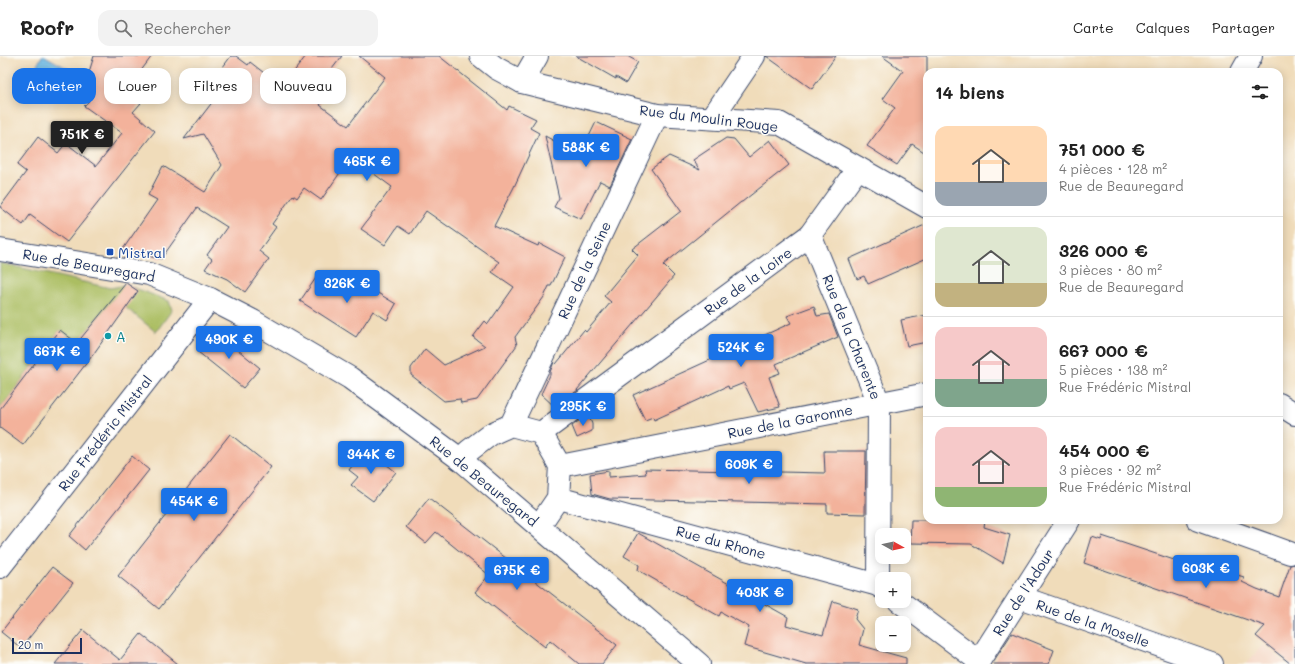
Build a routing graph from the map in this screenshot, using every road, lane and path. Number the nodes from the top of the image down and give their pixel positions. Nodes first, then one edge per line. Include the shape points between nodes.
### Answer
1 (481, 56) edge
2 (538, 56) edge
3 (754, 56) edge
4 (1251, 56) edge
5 (1244, 68) edge
6 (522, 82) junction
7 (657, 115) junction
8 (712, 118) junction
9 (858, 168) junction
10 (923, 205) edge
11 (810, 235) junction
12 (0, 250) edge
13 (210, 299) junction
14 (923, 395) edge
15 (879, 403) junction
16 (1283, 406) edge
17 (1295, 414) edge
18 (511, 425) junction
19 (541, 433) junction
20 (460, 459) junction
21 (560, 466) junction
22 (558, 498) junction
23 (1066, 524) edge
24 (1209, 524) edge
25 (539, 526) junction
26 (1290, 553) dead end
27 (0, 567) edge
28 (880, 572) edge
29 (875, 586) edge
30 (1020, 597) junction
31 (908, 608) edge
32 (978, 662) edge
33 (699, 664) edge
34 (1212, 664) edge

1 - 6 street, Rue du Moulin Rouge via 496,68
2 - 6 street
3 - 8 street
4 - 5 street
6 - 7 street, Rue du Moulin Rouge
7 - 8 street, Rue du Moulin Rouge
7 - 18 street, Rue de la Seine
8 - 9 street, Rue du Moulin Rouge via 779,123
9 - 10 street, Rue du Moulin Rouge
9 - 11 street, Rue de la Loire
11 - 15 street, Rue de la Charente
11 - 19 street, Rue de la Loire
12 - 13 street, Rue de Beauregard via 149,274
13 - 20 street, Rue de Beauregard via 350,378
13 - 27 street, Rue Frédéric Mistral
14 - 15 street, Rue de la Garonne
15 - 21 street, Rue de la Garonne
15 - 28 street, Rue de la Charente
16 - 17 street
18 - 19 street
18 - 20 street via 491,434
19 - 21 street
20 - 25 street, Rue de Beauregard
21 - 22 street
22 - 25 street
22 - 29 street, Rue du Rhone
23 - 30 street, Rue de l'Adour
24 - 26 street
25 - 33 street, Rue de Beauregard
30 - 32 street, Rue de l'Adour
30 - 34 street, Rue de la Moselle
31 - 32 street

